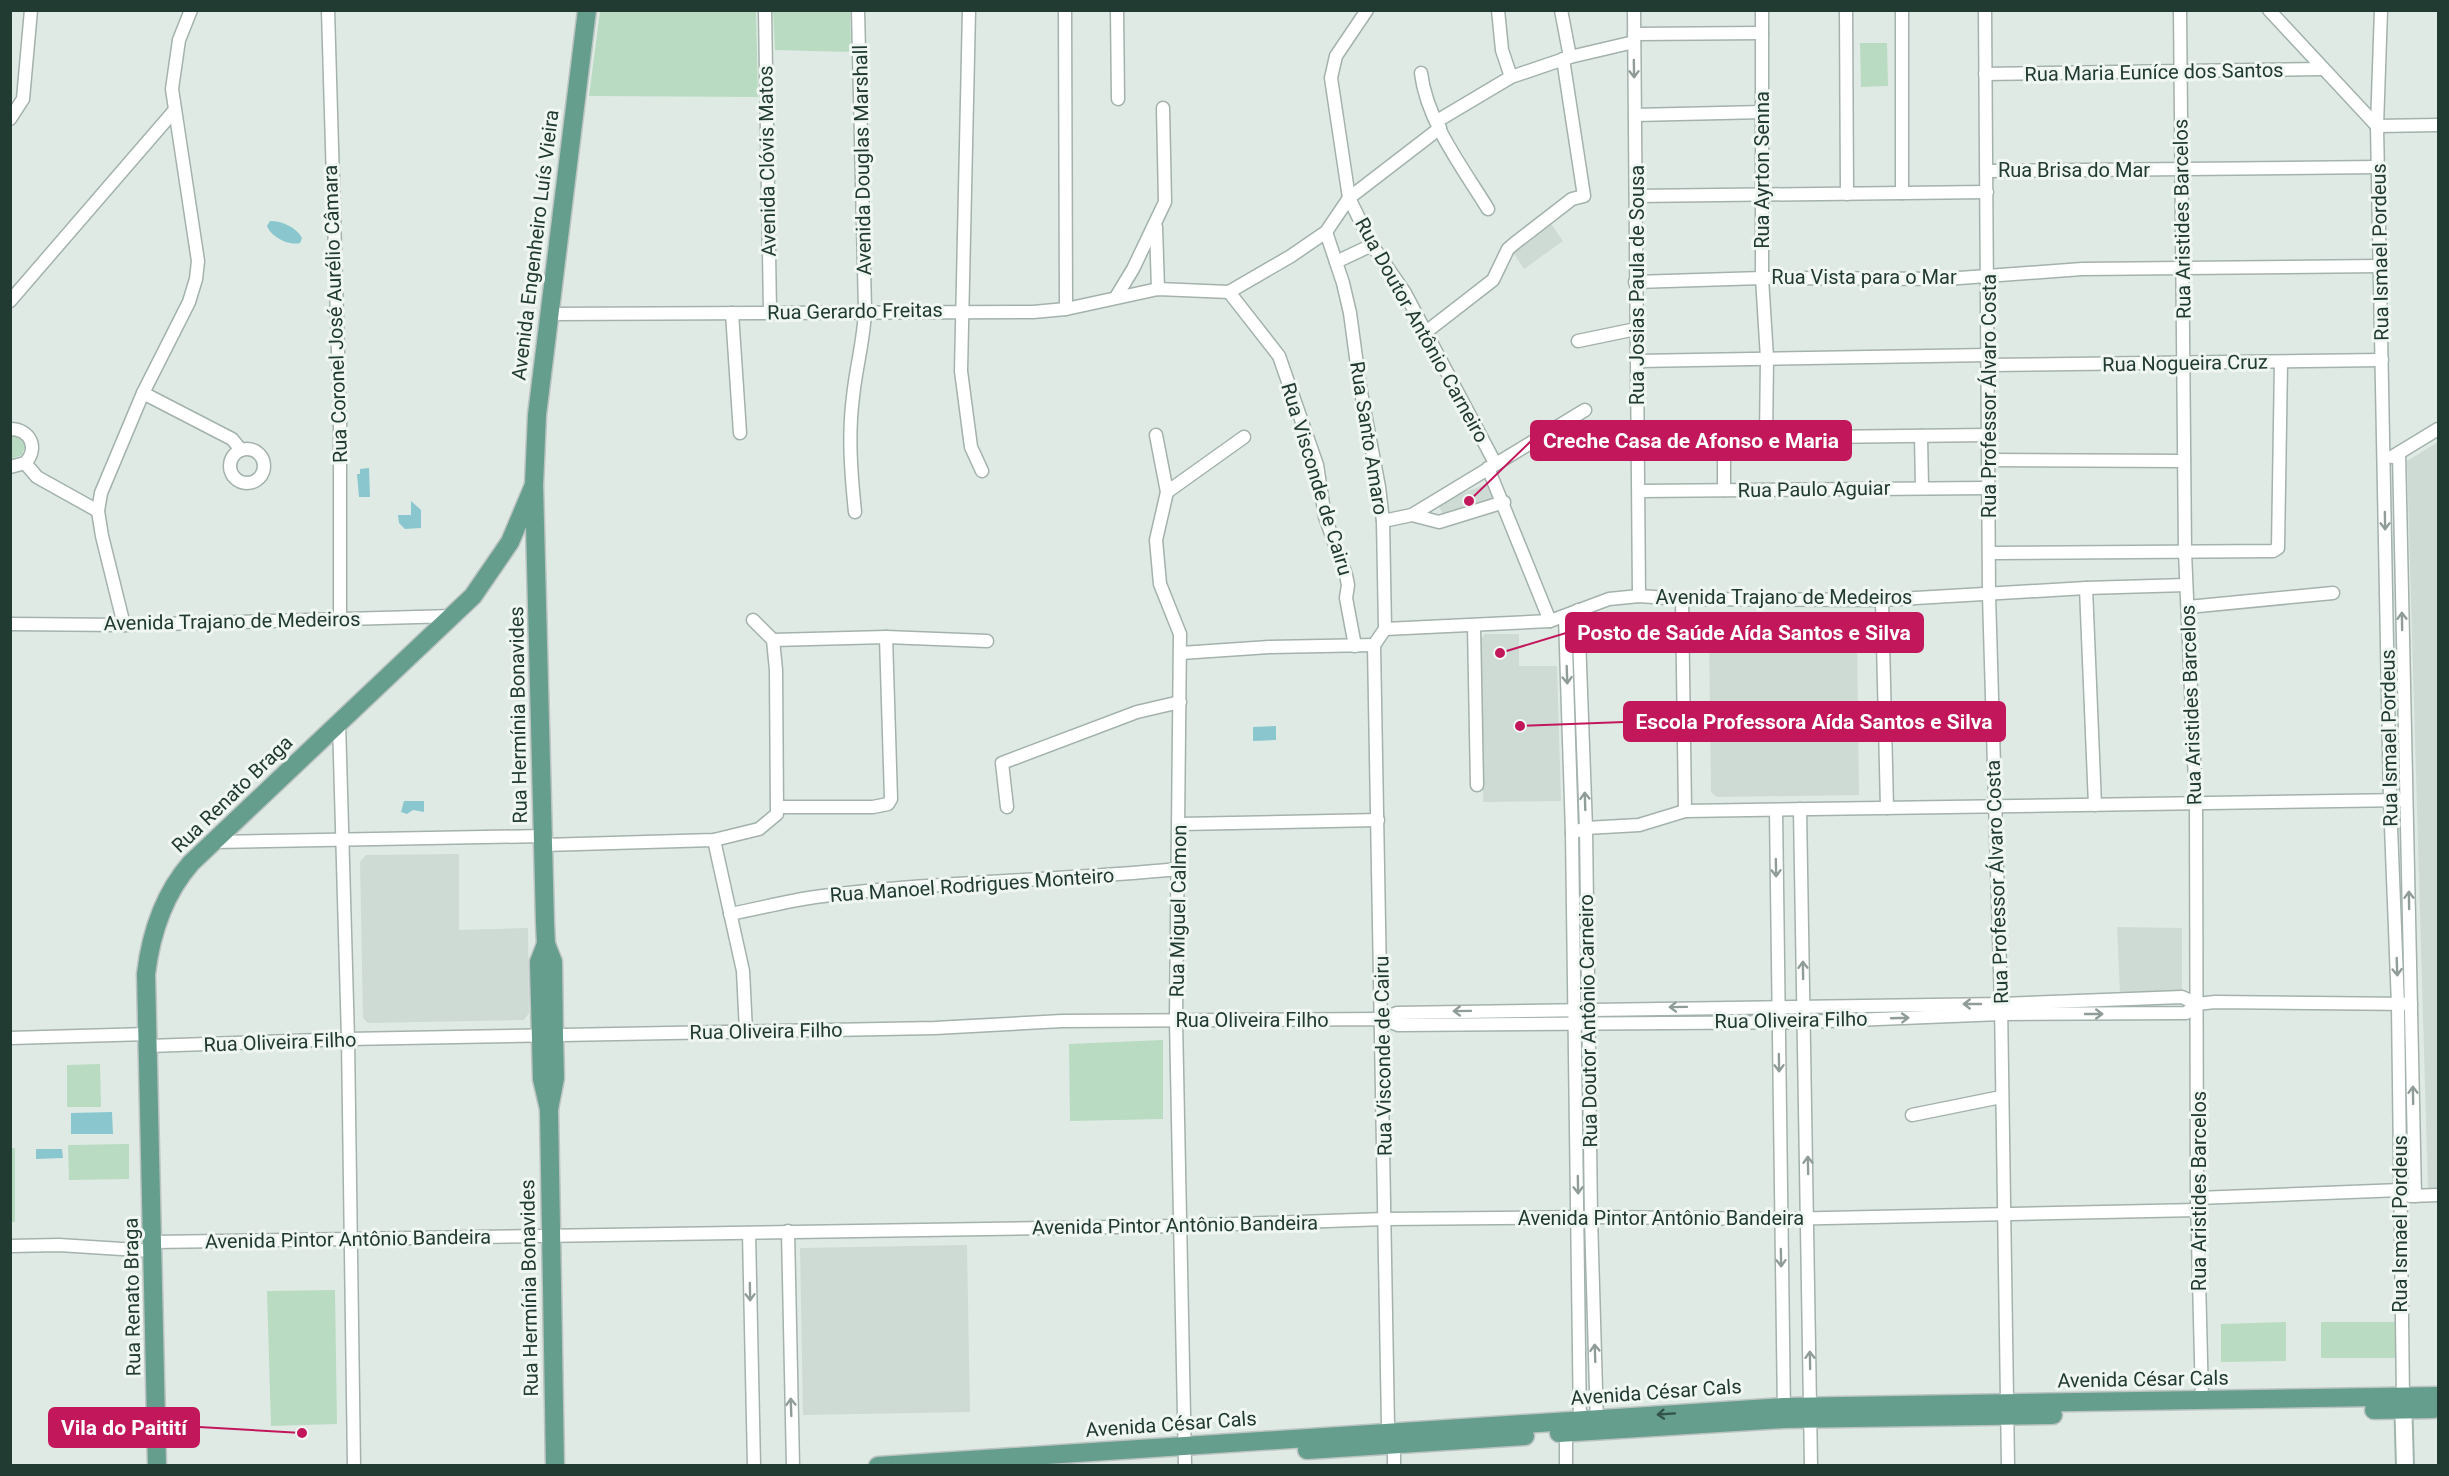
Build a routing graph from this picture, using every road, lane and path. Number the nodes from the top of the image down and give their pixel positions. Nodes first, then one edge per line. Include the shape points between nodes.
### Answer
1 (31, 10) edge
2 (191, 10) edge
3 (328, 10) edge
4 (587, 10) edge
5 (765, 10) edge
6 (858, 10) edge
7 (969, 10) edge
8 (1065, 10) edge
9 (1117, 10) edge
10 (1367, 10) edge
11 (1498, 10) edge
12 (1561, 10) edge
13 (1634, 10) edge
14 (1762, 10) edge
15 (1846, 10) edge
16 (1902, 10) edge
17 (1985, 10) edge
18 (2180, 10) edge
19 (2269, 10) edge
20 (2381, 10) edge
21 (1762, 33) junction
22 (1634, 38) junction
23 (1566, 58) junction
24 (2323, 69) junction
25 (1421, 73) dead end
26 (2180, 73) junction
27 (1985, 74) junction
28 (1511, 77) junction
29 (1118, 99) dead end
30 (1163, 108) dead end
31 (174, 111) junction
32 (1763, 112) junction
33 (1635, 115) junction
34 (10, 119) edge
35 (1438, 124) junction
36 (2439, 125) edge
37 (2377, 126) junction
38 (2378, 167) junction
39 (2181, 169) junction
40 (1987, 171) junction
41 (1987, 192) junction
42 (1902, 193) junction
43 (1847, 194) junction
44 (1636, 196) junction
45 (1764, 196) junction
46 (1349, 198) junction
47 (1488, 209) dead end
48 (1156, 224) junction
49 (1326, 232) junction
50 (1372, 245) junction
51 (1336, 262) junction
52 (2380, 266) junction
53 (2182, 267) junction
54 (1989, 274) junction
55 (1762, 278) junction
56 (1635, 282) junction
57 (1158, 289) junction
58 (1229, 292) junction
59 (1116, 297) junction
60 (10, 301) edge
61 (1066, 309) junction
62 (866, 310) junction
63 (960, 310) junction
64 (770, 312) junction
65 (732, 313) junction
66 (550, 314) junction
67 (1636, 329) junction
68 (1426, 332) junction
69 (1578, 341) dead end
70 (1767, 358) junction
71 (1989, 360) junction
72 (2382, 360) junction
73 (1638, 361) junction
74 (2281, 362) junction
75 (2183, 364) junction
76 (143, 393) junction
77 (1585, 410) dead end
78 (10, 429) edge
79 (2439, 429) edge
80 (740, 433) dead end
81 (1156, 435) dead end
82 (1989, 435) junction
83 (1921, 436) junction
84 (1244, 437) dead end
85 (1724, 438) junction
86 (1766, 438) junction
87 (1638, 439) junction
88 (242, 450) dead end
89 (2399, 453) junction
90 (1990, 460) junction
91 (2184, 461) junction
92 (2383, 462) junction
93 (25, 463) junction
94 (10, 466) edge
95 (1492, 466) junction
96 (982, 471) dead end
97 (534, 485) junction
98 (1922, 488) junction
99 (1989, 488) junction
100 (1724, 490) junction
101 (1639, 491) junction
102 (1167, 492) junction
103 (1504, 502) junction
104 (98, 510) junction
105 (855, 512) dead end
106 (1412, 515) junction
107 (1383, 521) junction
108 (1990, 552) junction
109 (2185, 552) junction
110 (2186, 585) junction
111 (2085, 588) junction
112 (2333, 593) dead end
113 (1989, 595) junction
114 (1639, 596) junction
115 (1682, 599) junction
116 (1882, 600) junction
117 (2188, 608) junction
118 (1578, 610) junction
119 (454, 616) junction
120 (1565, 617) junction
121 (340, 618) junction
122 (753, 620) dead end
123 (1550, 621) junction
124 (10, 624) edge
125 (124, 625) junction
126 (1474, 626) junction
127 (1385, 629) junction
128 (886, 637) junction
129 (773, 640) junction
130 (987, 641) dead end
131 (1374, 645) junction
132 (1355, 646) junction
133 (1181, 653) junction
134 (1180, 702) junction
135 (339, 722) junction
136 (1477, 785) dead end
137 (2406, 800) junction
138 (2390, 801) junction
139 (2095, 805) junction
140 (2196, 805) junction
141 (1994, 806) junction
142 (778, 807) junction
143 (1007, 807) dead end
144 (1887, 808) junction
145 (1800, 809) junction
146 (1776, 810) junction
147 (1685, 811) junction
148 (1378, 820) junction
149 (1180, 824) junction
150 (1586, 828) junction
151 (1572, 833) junction
152 (344, 840) junction
153 (714, 840) junction
154 (544, 841) junction
155 (213, 842) junction
156 (1587, 859) junction
157 (1572, 860) junction
158 (1179, 869) junction
159 (1573, 912) junction
160 (1587, 912) junction
161 (730, 914) junction
162 (2197, 1004) junction
163 (1804, 1005) junction
164 (2404, 1005) junction
165 (1778, 1006) junction
166 (1575, 1009) junction
167 (1588, 1009) junction
168 (2001, 1009) junction
169 (1533, 1010) junction
170 (1484, 1011) junction
171 (1383, 1019) junction
172 (1176, 1020) junction
173 (1778, 1021) junction
174 (1804, 1022) junction
175 (1575, 1023) junction
176 (1588, 1023) junction
177 (1485, 1024) junction
178 (1533, 1024) junction
179 (746, 1031) junction
180 (548, 1036) junction
181 (10, 1038) edge
182 (348, 1039) junction
183 (148, 1040) junction
184 (2001, 1097) junction
185 (1912, 1115) dead end
186 (2401, 1193) junction
187 (2439, 1195) edge
188 (2415, 1196) junction
189 (2197, 1204) junction
190 (2004, 1213) junction
191 (1585, 1217) junction
192 (1780, 1219) junction
193 (1808, 1219) junction
194 (1385, 1220) junction
195 (1180, 1226) junction
196 (788, 1231) junction
197 (749, 1233) junction
198 (550, 1236) junction
199 (351, 1238) junction
200 (10, 1246) edge
201 (153, 1246) junction
202 (1593, 1304) junction
203 (1578, 1305) junction
204 (2439, 1396) edge
205 (2403, 1403) junction
206 (2202, 1406) junction
207 (2006, 1409) junction
208 (2439, 1409) edge
209 (1810, 1412) junction
210 (1784, 1413) junction
211 (1584, 1427) junction
212 (1391, 1439) junction
213 (1185, 1456) edge
214 (157, 1466) edge
215 (354, 1466) edge
216 (555, 1466) edge
217 (754, 1466) edge
218 (793, 1466) edge
219 (878, 1466) edge
220 (1071, 1466) edge
221 (1394, 1466) edge
222 (1566, 1466) edge
223 (1811, 1466) edge
224 (2008, 1466) edge
225 (2406, 1466) edge

1 - 34 street via 23,99
2 - 31 street via 175,62
3 - 121 street, Rua Coronel José Aurélio Câmara via 340,422
4 - 66 main road, Avenida Engenheiro Luís Vieira
5 - 64 street, Avenida Clóvis Matos
6 - 62 street, Avenida Douglas Marshall
7 - 63 street
8 - 61 street
9 - 29 street
10 - 46 street, Rua Doutor Antônio Carneiro via 1336,56 1331,78
11 - 28 street via 1502,50
12 - 23 street
13 - 22 street, Rua Josias Paula de Sousa
14 - 21 street, Rua Ayrton Senna
15 - 43 street
16 - 42 street
17 - 27 street, Rua Professor Álvaro Costa
18 - 26 street, Rua Aristides Barcelos
19 - 24 street
20 - 37 street, Rua Ismael Pordeus
21 - 22 street
21 - 32 street, Rua Ayrton Senna
22 - 23 street
22 -> 33 street, Rua Josias Paula de Sousa
23 - 28 street
23 - 68 street via 1584,196 1572,199 1508,249 1492,280
24 - 26 street, Rua Maria Euníce dos Santos
24 - 37 street
25 - 35 street
26 - 27 street, Rua Maria Euníce dos Santos
26 - 39 street, Rua Aristides Barcelos
27 - 40 street, Rua Professor Álvaro Costa
28 - 35 street
30 - 48 street via 1167,194
31 - 60 street
31 - 76 street via 198,261 189,302
32 - 33 street
32 - 45 street, Rua Ayrton Senna
33 - 44 street, Rua Josias Paula de Sousa
35 - 46 street
35 - 47 street
36 - 37 street
37 - 38 street, Rua Ismael Pordeus
38 - 39 street, Rua Brisa do Mar
38 - 52 street, Rua Ismael Pordeus
39 - 40 street, Rua Brisa do Mar
39 - 53 street, Rua Aristides Barcelos
40 - 41 street, Rua Professor Álvaro Costa
41 - 42 street, Rua Brisa do Mar
41 - 54 street, Rua Professor Álvaro Costa
42 - 43 street, Rua Brisa do Mar
43 - 45 street, Rua Brisa do Mar
44 - 45 street, Rua Brisa do Mar
44 - 56 street, Rua Josias Paula de Sousa
45 - 55 street, Rua Ayrton Senna
46 - 49 street
46 - 50 street, Rua Doutor Antônio Carneiro
48 - 57 street
48 - 59 street
49 - 51 street, Rua Santo Amaro
49 - 58 street
50 - 51 street
50 - 68 street, Rua Doutor Antônio Carneiro via 1406,293
51 - 107 street, Rua Santo Amaro via 1350,313
52 - 53 street, Rua Vista para o Mar
52 - 72 street, Rua Ismael Pordeus
53 - 54 street, Rua Vista para o Mar
53 - 75 street, Rua Aristides Barcelos
54 - 55 street, Rua Vista para o Mar via 1946,279
54 - 71 street, Rua Professor Álvaro Costa
55 - 56 street, Rua Vista para o Mar
55 - 70 street, Rua Ayrton Senna
56 - 67 street, Rua Josias Paula de Sousa
57 - 58 street, Rua Gerardo Freitas
57 - 59 street, Rua Gerardo Freitas
58 - 132 street, Rua Visconde de Cairu via 1274,348 1296,401 1317,465 1324,517 1348,585 1346,598
59 - 61 street, Rua Gerardo Freitas
61 - 63 street, Rua Gerardo Freitas
62 - 63 street, Rua Gerardo Freitas
62 - 64 street, Rua Gerardo Freitas
62 - 105 street, Avenida Douglas Marshall via 852,399 850,451
63 - 96 street via 961,371 968,428
64 - 65 street, Rua Gerardo Freitas
65 - 66 street, Rua Gerardo Freitas
65 - 80 street
66 - 97 main road, Avenida Engenheiro Luís Vieira via 537,415
67 - 69 street
67 - 73 street, Rua Josias Paula de Sousa
68 - 95 street, Rua Doutor Antônio Carneiro
70 - 71 street, Rua Nogueira Cruz
70 - 73 street, Rua Nogueira Cruz
70 - 86 street, Rua Ayrton Senna
71 - 75 street, Rua Nogueira Cruz
71 - 82 street, Rua Professor Álvaro Costa
72 - 74 street, Rua Nogueira Cruz
72 - 92 street, Rua Ismael Pordeus
73 - 87 street, Rua Josias Paula de Sousa
74 - 75 street, Rua Nogueira Cruz
74 - 109 street via 2278,548
75 - 91 street, Rua Aristides Barcelos
76 - 88 street via 232,439
76 - 104 street via 107,475
77 - 95 street
78 - 93 street via 24,431 32,441 32,453
79 - 89 street
81 - 102 street, Rua Miguel Calmon
82 - 83 street
82 - 90 street, Rua Professor Álvaro Costa
83 - 86 street
83 - 98 street
84 - 102 street
85 - 86 street
85 - 87 street
85 - 100 street
87 - 101 street, Rua Josias Paula de Sousa
89 - 92 street
137 -> 89 street, Rua Ismael Pordeus
90 - 91 street
90 - 99 street, Rua Professor Álvaro Costa
91 - 109 street, Rua Aristides Barcelos
92 -> 138 street, Rua Ismael Pordeus
93 - 94 street
93 - 104 street via 37,477
95 - 103 street, Rua Doutor Antônio Carneiro
95 - 106 street
97 - 119 main road, Rua Renato Braga via 510,542 492,572
97 - 154 main road, Rua Hermínia Bonavides
98 - 99 street, Rua Paulo Aguiar
98 - 100 street, Rua Paulo Aguiar
99 - 108 street, Rua Professor Álvaro Costa
100 - 101 street, Rua Paulo Aguiar
101 - 114 street, Rua Josias Paula de Sousa
102 - 133 street, Rua Miguel Calmon via 1156,540 1157,556 1160,584 1180,633
103 - 106 street via 1439,522
103 - 123 street, Rua Doutor Antônio Carneiro
104 - 125 street
106 - 107 street
107 - 127 street, Rua Santo Amaro
108 - 109 street
108 - 113 street, Rua Professor Álvaro Costa
109 - 110 street, Rua Aristides Barcelos
110 - 111 street, Avenida Trajano de Medeiros
110 - 117 street, Rua Aristides Barcelos
111 - 113 street, Avenida Trajano de Medeiros
111 - 139 street
112 - 117 street
113 - 116 street, Avenida Trajano de Medeiros
113 - 141 street, Rua Professor Álvaro Costa
114 - 115 street, Avenida Trajano de Medeiros
114 - 118 street, Avenida Trajano de Medeiros via 1609,599
115 - 116 street, Avenida Trajano de Medeiros
115 - 147 street
116 - 144 street
117 - 140 street, Rua Aristides Barcelos
118 - 120 street, Avenida Trajano de Medeiros
150 -> 118 street, Rua Doutor Antônio Carneiro
119 - 121 street, Avenida Trajano de Medeiros
119 - 135 main road, Rua Renato Braga
120 - 123 street, Avenida Trajano de Medeiros
120 -> 151 street, Rua Doutor Antônio Carneiro
121 - 125 street, Avenida Trajano de Medeiros
122 - 129 street
123 - 126 street, Avenida Trajano de Medeiros
124 - 125 street, Avenida Trajano de Medeiros
126 - 127 street, Avenida Trajano de Medeiros
126 - 136 street
127 - 131 street
128 - 129 street
128 - 130 street
128 - 142 street via 891,799 888,804
129 - 142 street
131 - 132 street
131 - 148 street, Rua Visconde de Cairu
132 - 133 street
133 - 134 street, Rua Miguel Calmon
134 - 143 street via 1137,711 1002,764
134 - 149 street, Rua Miguel Calmon
135 - 152 street
135 - 155 main road, Rua Renato Braga
137 - 138 street
164 -> 137 street, Rua Ismael Pordeus
138 - 140 street
138 -> 164 street, Rua Ismael Pordeus
139 - 140 street
139 - 141 street
140 - 162 street, Rua Aristides Barcelos
141 - 144 street
141 - 168 street, Rua Professor Álvaro Costa
142 - 153 street via 777,814 759,829
144 - 145 street
145 - 146 street
163 -> 145 street
146 - 147 street
146 -> 165 street
147 - 150 street via 1639,825
148 - 149 street
148 - 171 street, Rua Visconde de Cairu
149 - 158 street, Rua Miguel Calmon
150 - 151 street
150 - 156 street, Rua Doutor Antônio Carneiro
151 - 157 street, Rua Doutor Antônio Carneiro
152 - 154 street
152 - 155 street
152 - 182 street
153 - 154 street
153 - 161 street
154 - 180 main road, Rua Hermínia Bonavides via 546,944 553,962
155 - 183 main road, Rua Renato Braga via 184,871 158,918 146,974
156 - 157 street
156 - 160 street, Rua Doutor Antônio Carneiro
157 - 159 street, Rua Doutor Antônio Carneiro
158 - 161 street, Rua Manoel Rodrigues Monteiro via 1082,879 872,890 812,897
158 - 172 street, Rua Miguel Calmon
159 - 160 street
159 - 166 street, Rua Doutor Antônio Carneiro
160 - 167 street, Rua Doutor Antônio Carneiro
161 - 179 street via 742,971
162 - 164 street, Rua Oliveira Filho
162 - 168 street, Rua Oliveira Filho via 2182,997
162 - 189 street, Rua Aristides Barcelos
163 - 165 street, Rua Oliveira Filho
168 -> 163 street, Rua Oliveira Filho
163 - 174 street
164 - 186 street, Rua Ismael Pordeus
188 -> 164 street, Rua Ismael Pordeus
165 -> 167 street, Rua Oliveira Filho
165 - 173 street
166 - 167 street, Rua Oliveira Filho
166 - 169 street, Rua Oliveira Filho
166 - 175 street, Rua Doutor Antônio Carneiro
167 - 176 street, Rua Doutor Antônio Carneiro
174 -> 168 street, Rua Oliveira Filho
168 - 184 street, Rua Professor Álvaro Costa
169 - 170 street, Rua Oliveira Filho
169 - 178 street
170 -> 171 street, Rua Oliveira Filho via 1397,1012
170 - 177 street
171 - 172 street, Rua Oliveira Filho
171 - 177 street, Rua Oliveira Filho via 1398,1025
171 - 194 street, Rua Visconde de Cairu
172 - 179 street, Rua Oliveira Filho
172 - 195 street, Rua Miguel Calmon
173 - 174 street, Rua Oliveira Filho
173 - 176 street, Rua Oliveira Filho
173 -> 192 street
193 -> 174 street
175 - 176 street, Rua Oliveira Filho
175 - 178 street, Rua Oliveira Filho
175 -> 191 street, Rua Doutor Antônio Carneiro
176 - 191 street, Rua Doutor Antônio Carneiro
177 - 178 street, Rua Oliveira Filho
179 - 180 street, Rua Oliveira Filho
180 - 182 street, Rua Oliveira Filho
180 - 198 main road, Rua Hermínia Bonavides via 555,1078 549,1109
181 - 183 street, Rua Oliveira Filho
182 - 183 street, Rua Oliveira Filho
182 - 199 street
183 - 201 main road, Rua Renato Braga
184 - 185 street
184 - 190 street, Rua Professor Álvaro Costa
186 - 188 street, Avenida Pintor Antônio Bandeira
186 - 189 street, Avenida Pintor Antônio Bandeira
186 - 205 street, Rua Ismael Pordeus
187 - 188 street, Avenida Pintor Antônio Bandeira
189 - 190 street, Avenida Pintor Antônio Bandeira
189 - 206 street, Rua Aristides Barcelos
190 - 193 street, Avenida Pintor Antônio Bandeira
190 - 207 street, Rua Professor Álvaro Costa
191 - 192 street, Avenida Pintor Antônio Bandeira
191 - 194 street, Avenida Pintor Antônio Bandeira
191 - 202 street, Rua Doutor Antônio Carneiro
191 - 203 street, Rua Doutor Antônio Carneiro
192 - 193 street, Avenida Pintor Antônio Bandeira
192 -> 210 street
209 -> 193 street
194 - 195 street, Avenida Pintor Antônio Bandeira
194 - 212 street, Rua Visconde de Cairu
195 - 196 street, Avenida Pintor Antônio Bandeira
195 - 213 street, Rua Miguel Calmon
196 - 197 street, Avenida Pintor Antônio Bandeira
218 -> 196 street
197 - 198 street, Avenida Pintor Antônio Bandeira
197 -> 217 street
198 - 199 street, Avenida Pintor Antônio Bandeira
198 - 216 main road, Rua Hermínia Bonavides
199 - 201 street, Avenida Pintor Antônio Bandeira
199 - 215 street
200 - 201 street, Avenida Pintor Antônio Bandeira
201 - 214 main road, Rua Renato Braga
202 - 203 street
211 -> 202 street, Rua Doutor Antônio Carneiro
203 - 211 street, Rua Doutor Antônio Carneiro
204 - 205 main road, Avenida César Cals
205 - 206 main road, Avenida César Cals
205 - 208 main road, Avenida César Cals
205 - 225 main road, Rua Ismael Pordeus
206 - 207 main road, Avenida César Cals
207 - 209 main road, Avenida César Cals
207 - 224 street, Rua Professor Álvaro Costa
209 - 210 main road, Avenida César Cals
209 - 223 street
210 - 211 main road, Avenida César Cals
211 - 212 main road, Avenida César Cals
211 - 222 street, Rua Doutor Antônio Carneiro
212 - 213 main road, Avenida César Cals
212 - 221 street, Rua Visconde de Cairu
213 - 219 main road, Avenida César Cals
213 - 220 main road, Avenida César Cals

